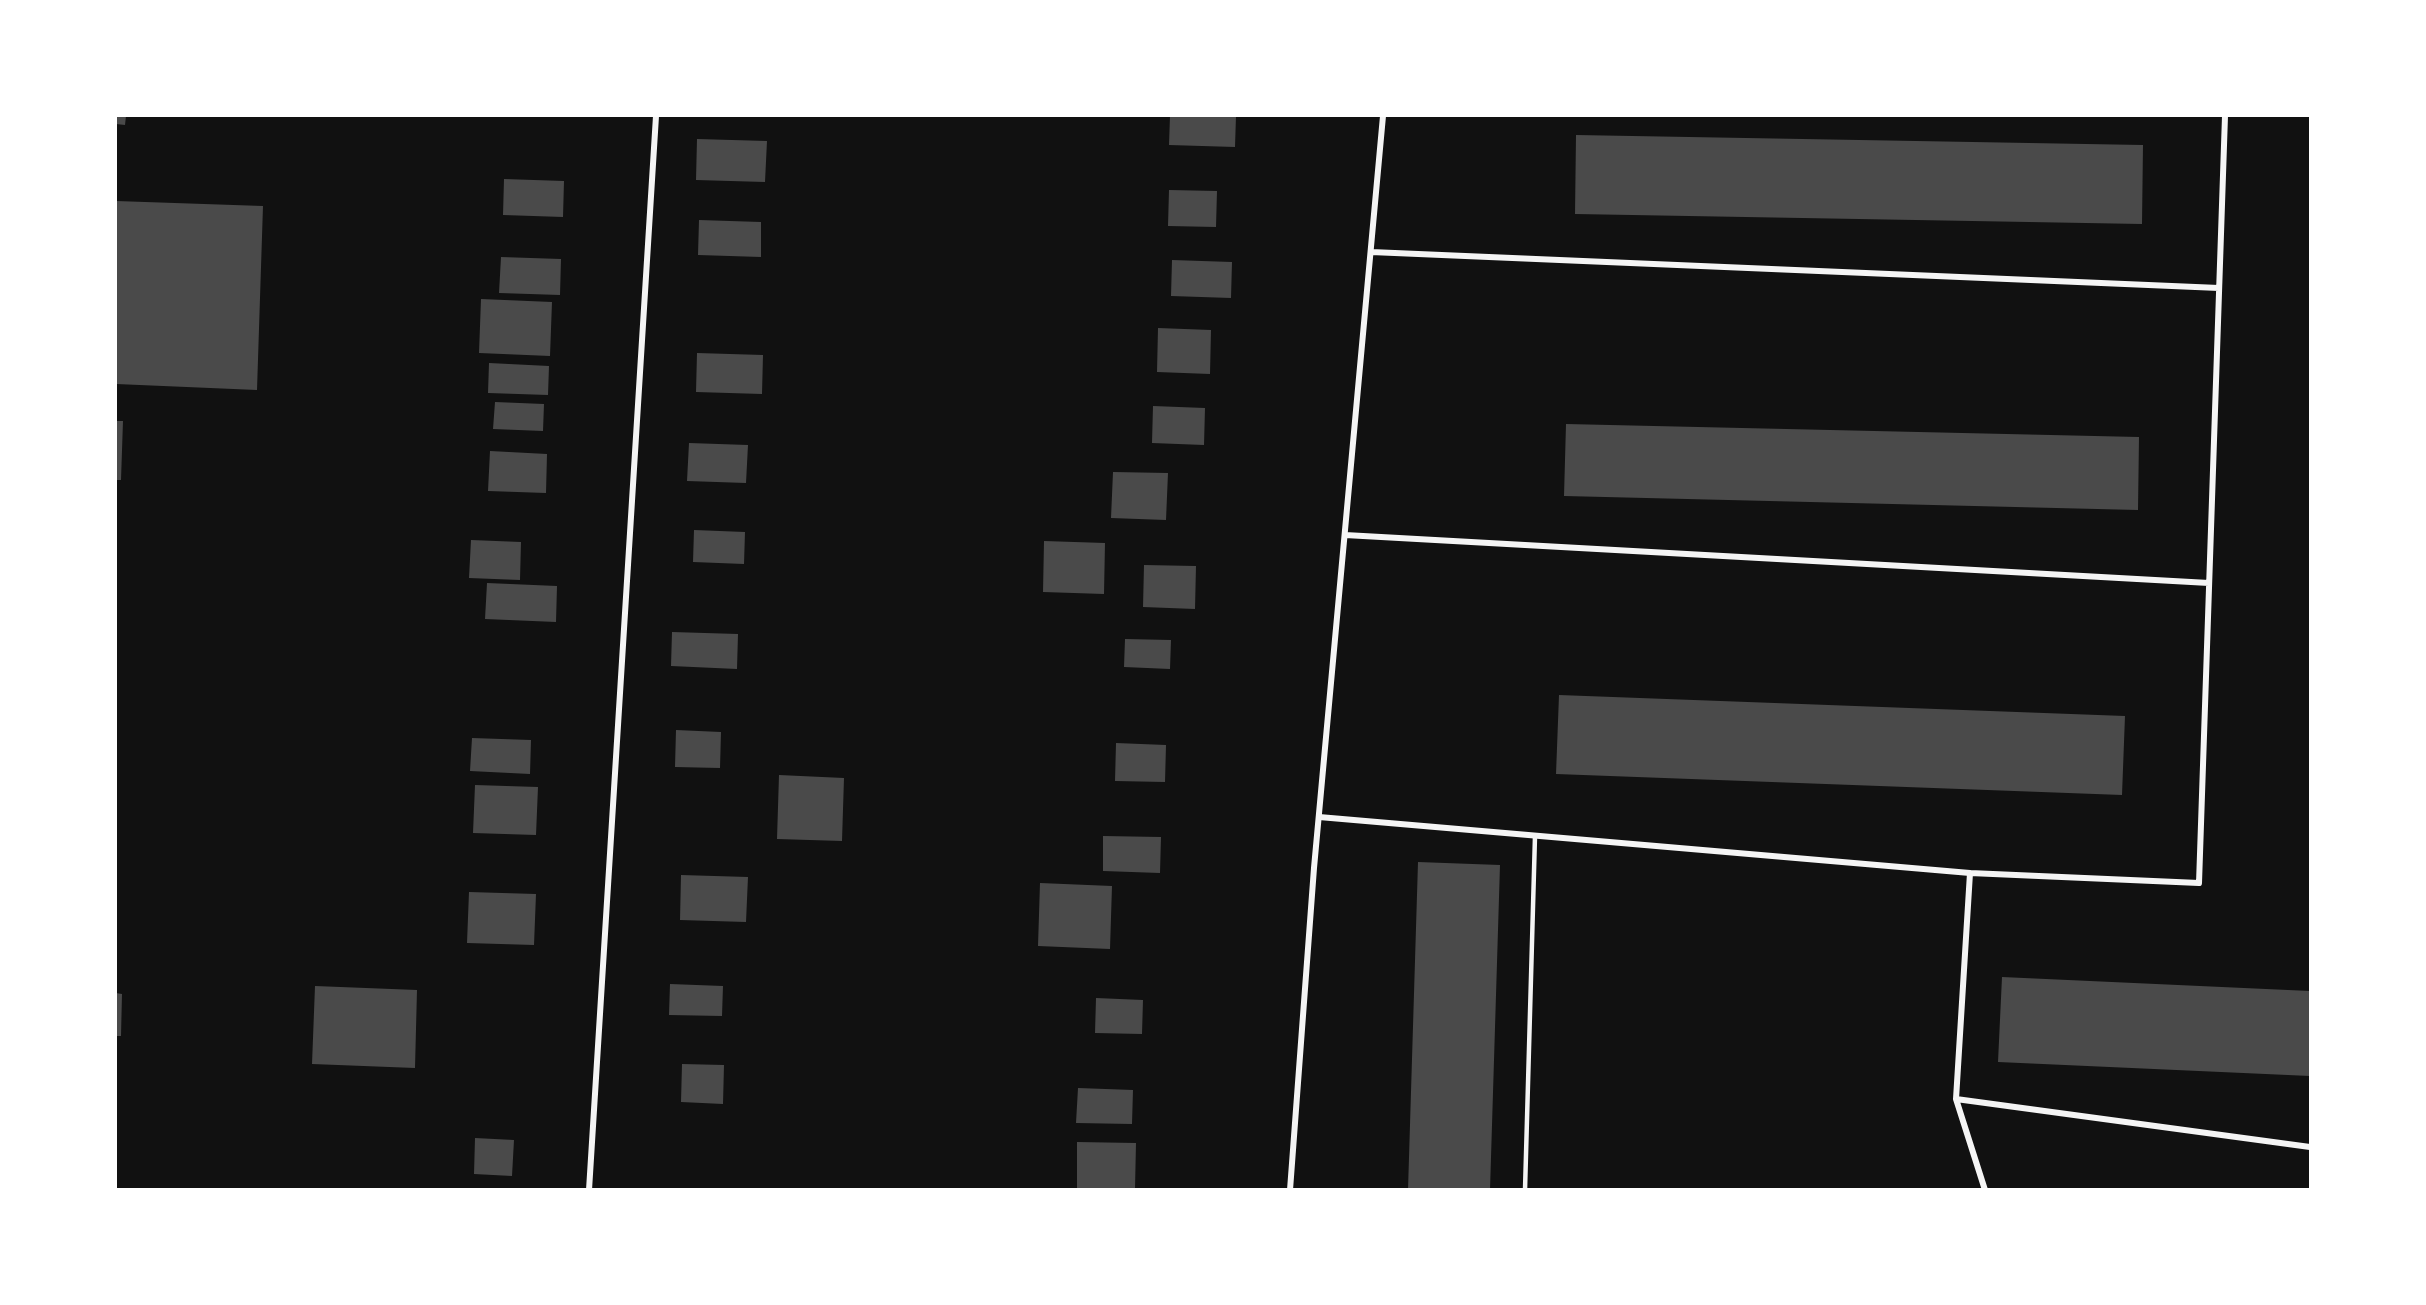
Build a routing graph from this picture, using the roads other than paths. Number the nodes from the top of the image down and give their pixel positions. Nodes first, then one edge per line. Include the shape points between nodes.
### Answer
1 (656, 116) edge
2 (1383, 116) edge
3 (2224, 116) edge
4 (1371, 252) junction
5 (2219, 288) junction
6 (1345, 536) junction
7 (2209, 583) junction
8 (1319, 817) junction
9 (1535, 836) junction
10 (1970, 873) junction
11 (1956, 1099) junction
12 (2310, 1147) edge
13 (589, 1190) edge
14 (1290, 1190) edge
15 (1525, 1190) edge
16 (1985, 1190) edge

1 - 13 street
2 - 4 street
3 - 5 street
4 - 5 street
4 - 6 street
5 - 7 street
6 - 7 street
6 - 8 street
7 - 10 street via 2199,883
8 - 9 street
8 - 14 street
9 - 10 street
9 - 15 lane
10 - 11 street
11 - 12 street
11 - 16 street

